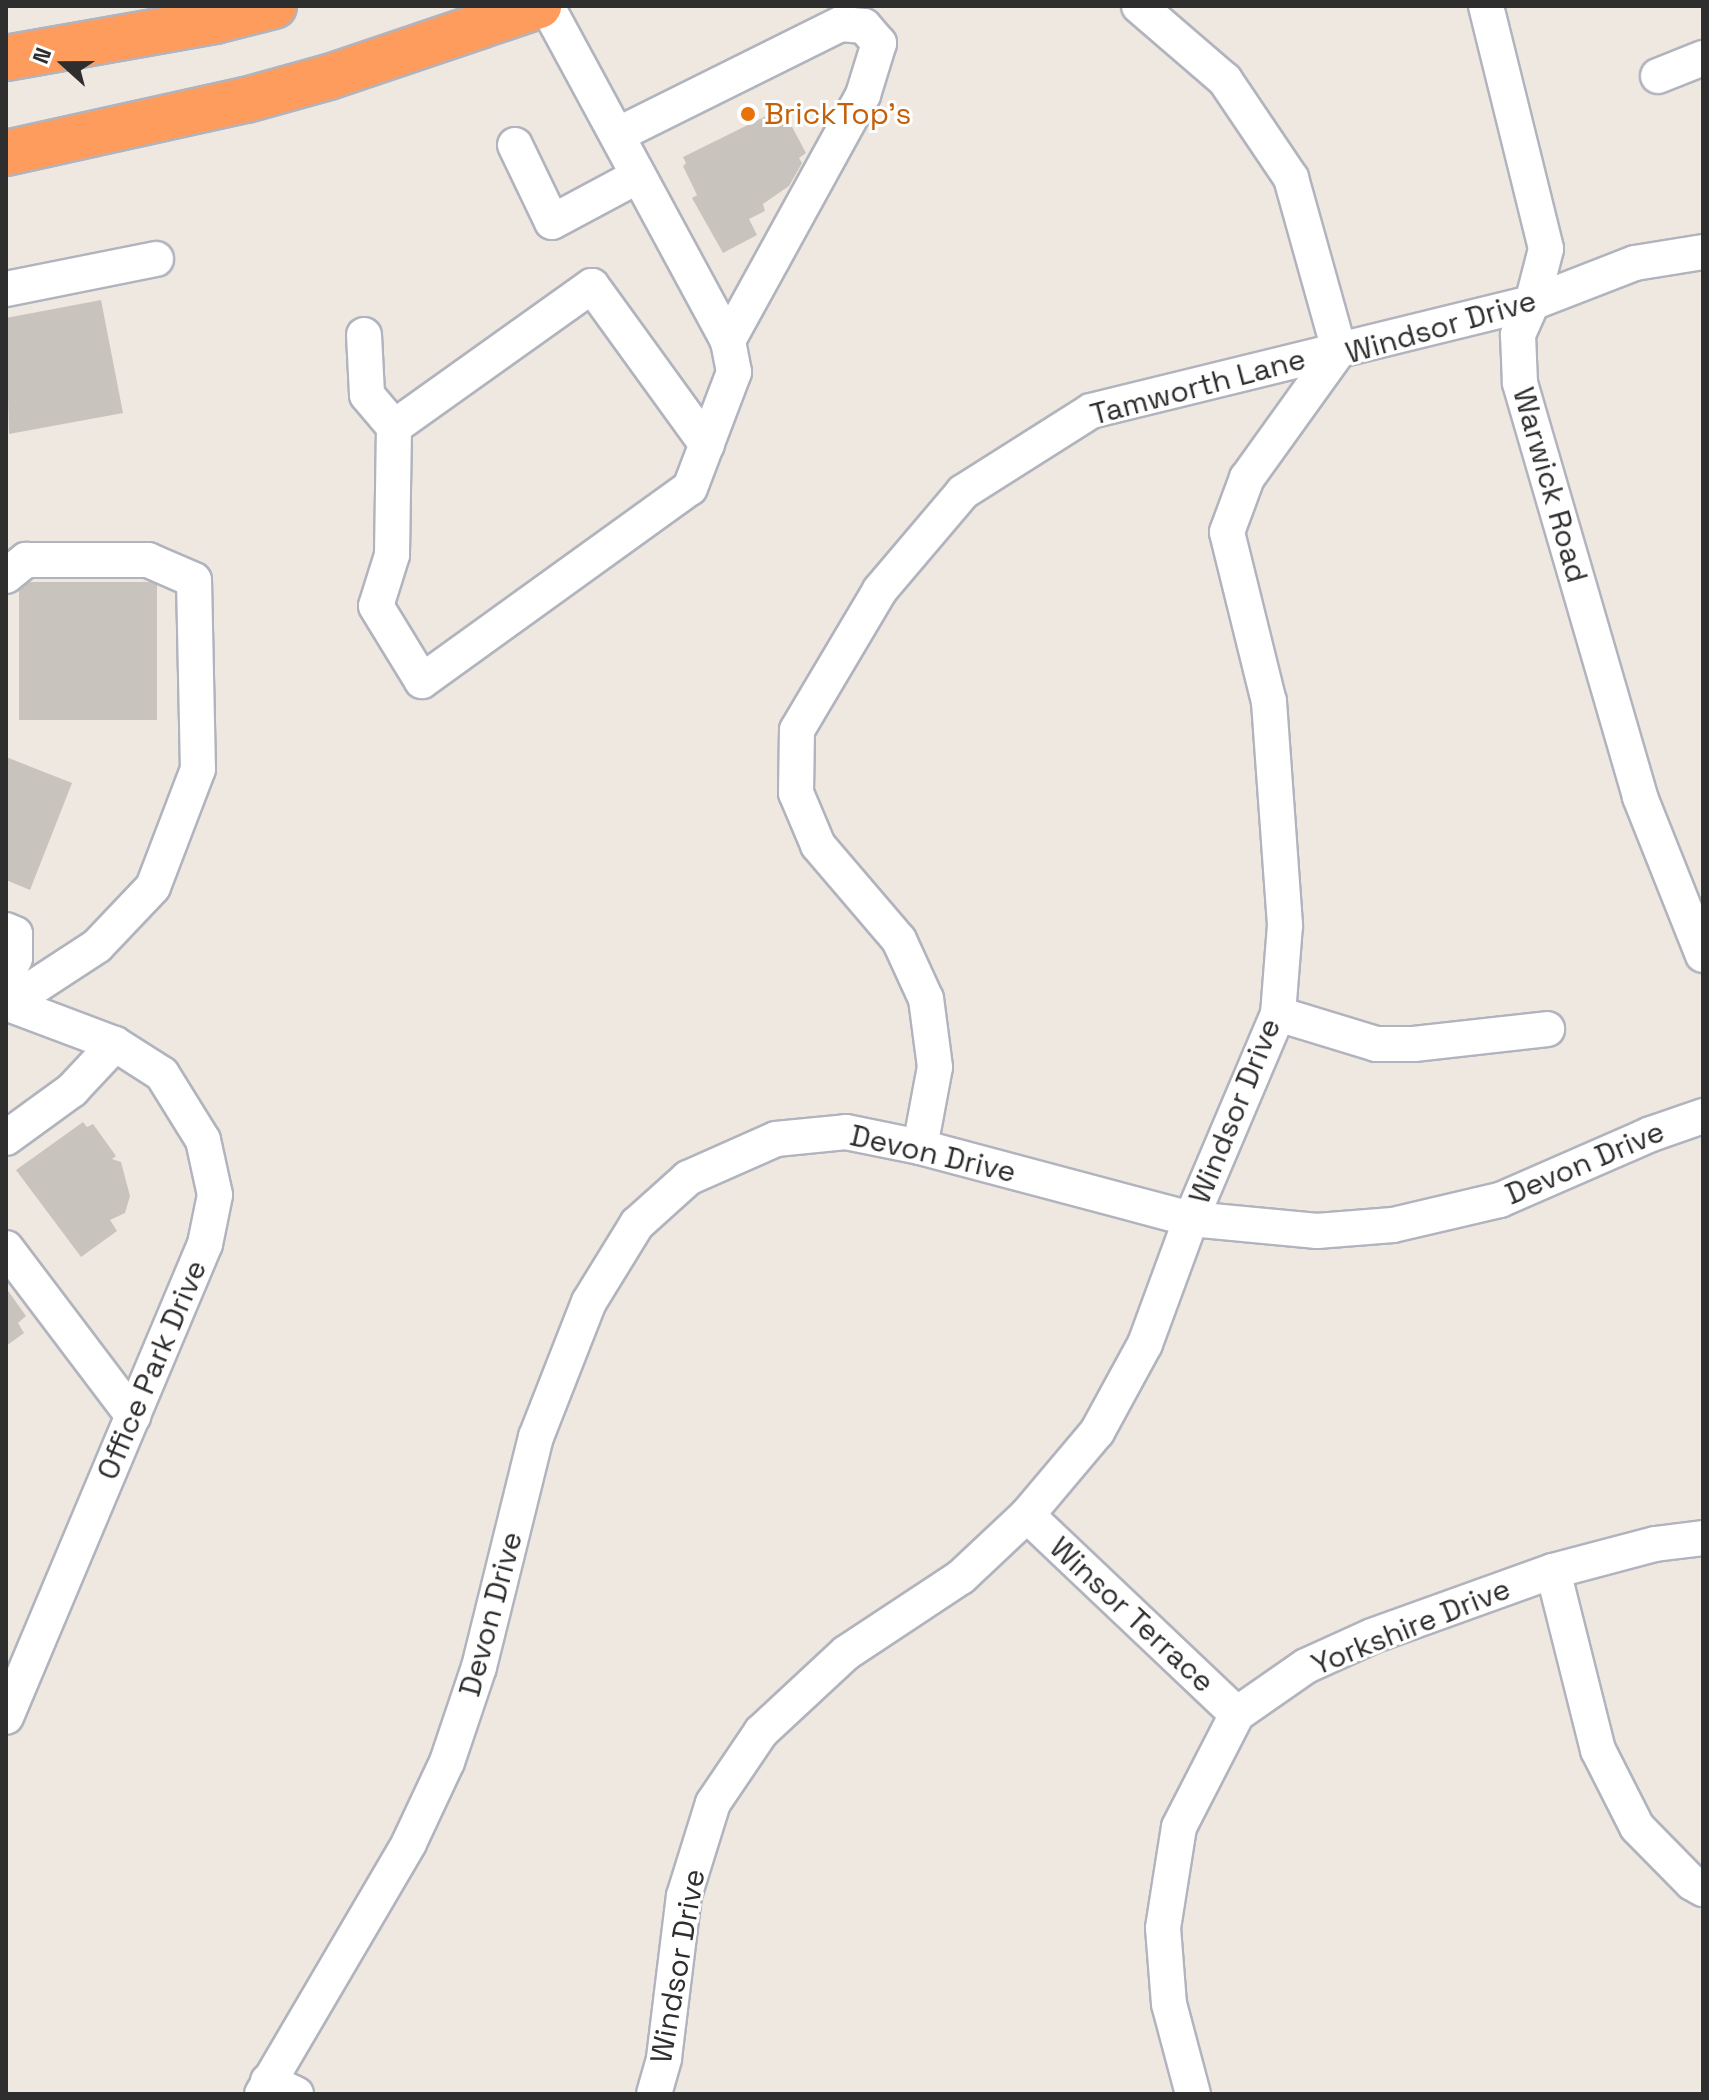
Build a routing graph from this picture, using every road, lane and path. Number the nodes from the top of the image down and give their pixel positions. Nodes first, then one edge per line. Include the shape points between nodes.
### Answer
1 (274, 6) edge
2 (539, 6) edge
3 (547, 6) edge
4 (1139, 6) edge
5 (1486, 6) edge
6 (6, 58) edge
7 (1703, 58) edge
8 (1658, 76) dead end
9 (617, 135) junction
10 (515, 145) dead end
11 (6, 153) edge
12 (638, 176) junction
13 (1703, 252) edge
14 (156, 259) dead end
15 (6, 289) edge
16 (1532, 303) junction
17 (364, 335) dead end
18 (728, 341) junction
19 (1339, 350) junction
20 (394, 427) junction
21 (707, 445) junction
22 (6, 576) edge
23 (6, 930) edge
24 (1703, 955) edge
25 (7, 995) edge
26 (1278, 1014) junction
27 (1547, 1029) dead end
28 (115, 1044) junction
29 (1703, 1116) edge
30 (6, 1138) edge
31 (920, 1147) junction
32 (1191, 1219) junction
33 (6, 1248) edge
34 (133, 1416) junction
35 (1027, 1515) junction
36 (1703, 1538) edge
37 (1553, 1571) junction
38 (1237, 1714) junction
39 (6, 1717) edge
40 (1703, 1889) edge
41 (275, 2090) edge
42 (654, 2094) edge
43 (1193, 2094) edge

1 - 6 highway
2 - 11 highway via 315,81
3 - 9 street
4 - 19 street via 1225,80 1291,178
5 - 16 street, Warwick Road via 1546,249
7 - 8 street
9 - 12 street
9 - 18 street via 841,24 864,26 879,43 863,95
10 - 12 street via 552,222
12 - 18 street
13 - 16 street, Windsor Drive via 1635,263
14 - 15 street
16 - 19 street, Windsor Drive
16 - 24 street, Warwick Road via 1518,335 1520,383 1640,797
17 - 20 street via 367,395
18 - 21 street via 734,372
19 - 26 street, Windsor Drive via 1247,478 1227,532 1269,702 1285,925
19 - 31 street, Tamworth Lane via 1091,411 963,492 880,590 797,730 796,793 818,845 899,940 926,999 935,1067
20 - 21 street via 592,286
20 - 21 street via 392,555 376,606 422,681 690,488
22 - 25 street via 26,560 148,560 194,580 198,769 153,887 97,946
23 - 25 street via 15,934
25 - 28 street, Office Park Drive
26 - 27 street via 1376,1044
26 - 32 street, Windsor Drive
28 - 30 street via 72,1090
28 - 34 street, Office Park Drive via 162,1074 203,1140 215,1195 205,1244
29 - 32 street, Devon Drive via 1500,1200 1393,1225 1317,1231
31 - 32 street, Devon Drive
31 - 41 street, Devon Drive via 846,1132 776,1139 688,1178 637,1224 589,1302 536,1437 479,1667 447,1762
32 - 35 street, Windsor Drive via 1145,1344 1104,1419
33 - 34 street
34 - 39 street, Office Park Drive
35 - 38 street, Winsor Terrace
35 - 42 street, Windsor Drive via 961,1577 846,1653 761,1732 713,1803 684,1896 664,2058
36 - 37 street, Yorkshire Drive via 1655,1544
37 - 38 street, Yorkshire Drive via 1372,1636 1306,1666
37 - 40 street via 1598,1750 1637,1827
38 - 43 street, Yorkshire Drive via 1179,1827 1163,1928 1169,2004

